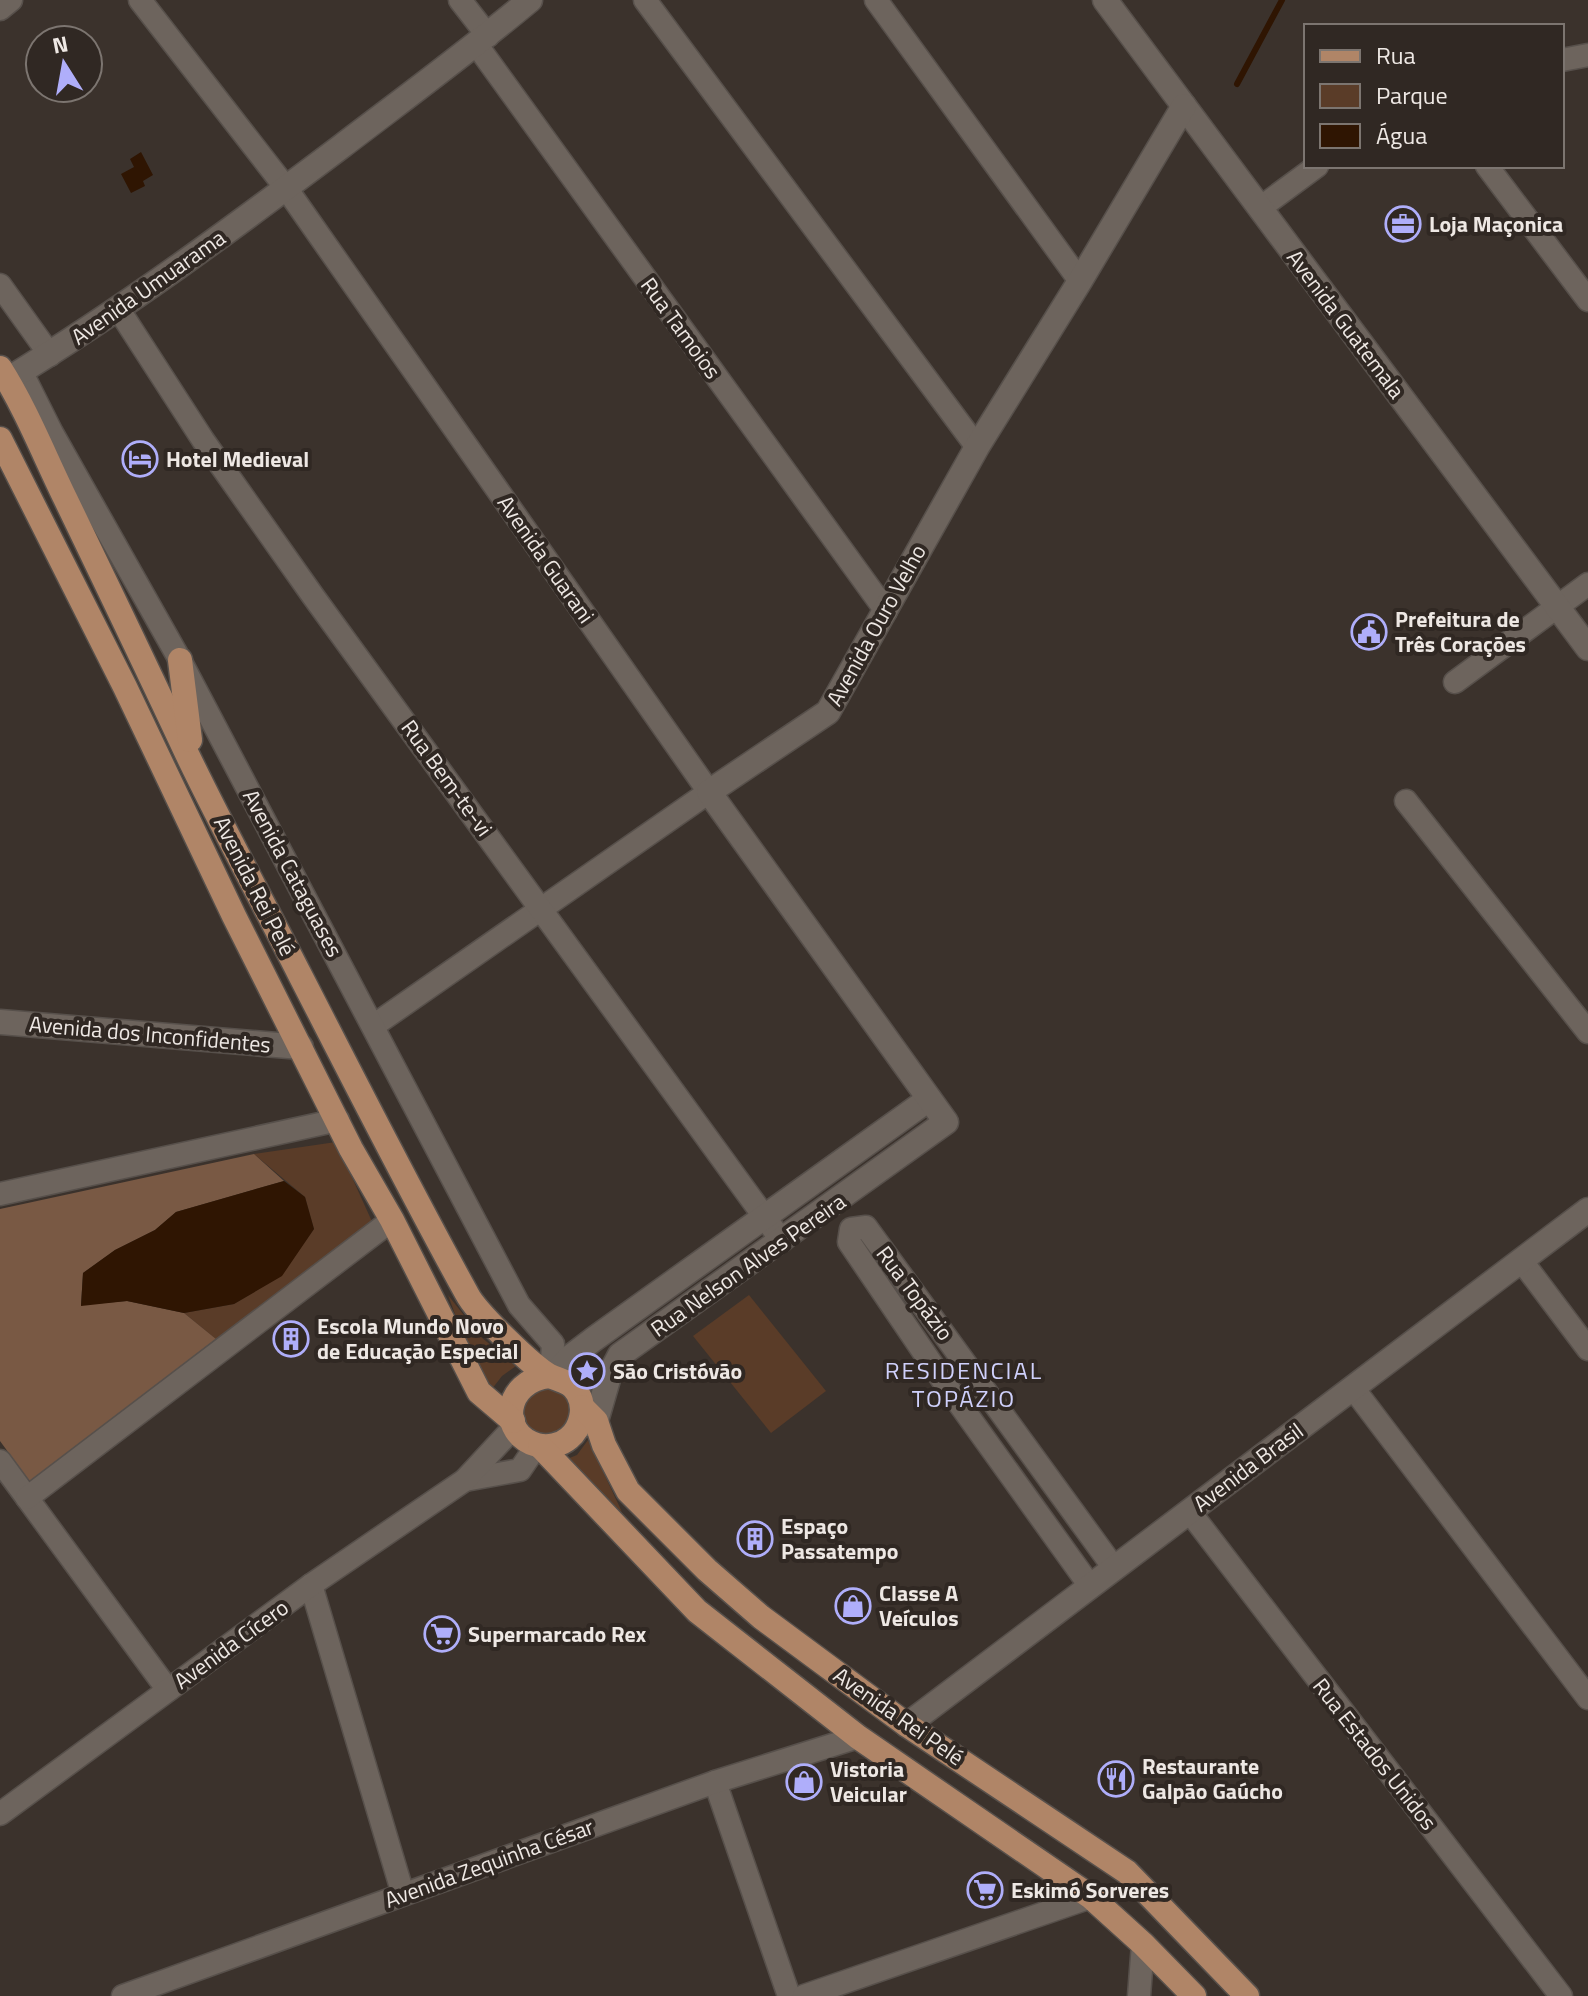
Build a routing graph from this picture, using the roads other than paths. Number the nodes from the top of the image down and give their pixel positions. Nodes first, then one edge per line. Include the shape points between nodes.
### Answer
1 (11, 0) edge
2 (140, 0) edge
3 (460, 0) edge
4 (530, 0) edge
5 (645, 0) edge
6 (876, 0) edge
7 (1105, 0) edge
8 (0, 9) edge
9 (482, 40) junction
10 (1588, 55) edge
11 (1564, 60) edge
12 (1184, 106) junction
13 (1314, 168) edge
14 (1489, 168) edge
15 (286, 188) junction
16 (1260, 208) junction
17 (1080, 281) junction
18 (0, 285) edge
19 (1588, 300) edge
20 (119, 310) junction
21 (50, 355) junction
22 (9, 373) edge
23 (0, 439) edge
24 (977, 447) junction
25 (1588, 584) edge
26 (1557, 607) junction
27 (886, 611) junction
28 (1588, 648) edge
29 (180, 660) junction
30 (1455, 682) dead end
31 (193, 766) junction
32 (709, 792) junction
33 (1406, 801) dead end
34 (542, 909) junction
35 (0, 1022) edge
36 (373, 1026) junction
37 (1588, 1032) edge
38 (301, 1047) junction
39 (929, 1099) junction
40 (338, 1120) junction
41 (946, 1122) joint
42 (0, 1194) edge
43 (1588, 1210) edge
44 (766, 1218) junction
45 (392, 1220) junction
46 (782, 1241) junction
47 (1521, 1260) junction
48 (1588, 1349) edge
49 (551, 1376) junction
50 (978, 1378) junction
51 (1353, 1388) junction
52 (955, 1395) junction
53 (586, 1418) junction
54 (514, 1423) junction
55 (538, 1446) junction
56 (0, 1461) edge
57 (465, 1480) junction
58 (27, 1498) junction
59 (1189, 1511) junction
60 (1114, 1568) junction
61 (311, 1585) junction
62 (1090, 1586) junction
63 (168, 1690) junction
64 (1588, 1698) edge
65 (907, 1725) junction
66 (858, 1737) junction
67 (715, 1782) junction
68 (3, 1806) edge
69 (403, 1894) junction
70 (1091, 1897) junction
71 (1143, 1944) junction
72 (123, 1996) edge
73 (789, 1996) edge
74 (804, 1996) edge
75 (1139, 1996) edge
76 (1194, 1996) edge
77 (1247, 1996) edge
78 (1561, 1996) edge

1 - 8 street
2 - 15 street, Avenida Guarani
3 - 9 street, Rua Tamoios
4 - 9 street, Avenida Umuarama
5 - 24 street
6 - 17 street
7 - 12 street, Avenida Guatemala
9 - 15 street, Avenida Umuarama
9 - 27 street, Rua Tamoios
10 - 11 street
12 - 16 street, Avenida Guatemala
12 - 17 street, Avenida Ouro Velho
13 - 16 street
14 - 19 street
15 - 20 street, Avenida Umuarama
15 - 32 street, Avenida Guarani
16 - 26 street, Avenida Guatemala
17 - 24 street, Avenida Ouro Velho
18 - 21 street
20 - 21 street, Avenida Umuarama
20 - 34 street, Rua Bem-te-vi via 203,440
21 - 22 street, Avenida Umuarama
22 - 29 street, Avenida Cataguases via 52,433
22 - 31 main road, Avenida Rei Pelé
23 - 38 main road, Avenida Rei Pelé
24 - 27 street, Avenida Ouro Velho
25 - 26 street
26 - 28 street, Avenida Guatemala
26 - 30 street
27 - 32 street, Avenida Ouro Velho via 828,712
29 - 31 main road
29 - 36 street, Avenida Cataguases
31 - 49 main road, Avenida Rei Pelé via 470,1300
32 - 34 street, Avenida Ouro Velho
32 - 39 street, Avenida Guarani
33 - 37 street
34 - 36 street, Avenida Ouro Velho
34 - 44 street, Rua Bem-te-vi
35 - 38 street, Avenida dos Inconfidentes
36 - 49 street, Avenida Cataguases via 519,1305 553,1344
38 - 40 main road, Avenida Rei Pelé
39 - 41 street, Avenida Guarani
39 - 44 street, Rua Nelson Alves Pereira
40 - 42 street
40 - 45 main road, Avenida Rei Pelé
41 - 46 street, Rua Nelson Alves Pereira
43 - 47 street, Avenida Brasil
44 - 46 street, Rua Bem-te-vi
44 - 49 street, Rua Nelson Alves Pereira via 594,1339
45 - 54 main road, Avenida Rei Pelé via 479,1392
45 - 58 street
46 - 53 street, Rua Nelson Alves Pereira via 620,1355
47 - 48 street
47 - 51 street, Avenida Brasil
49 - 53 main road, Avenida Rei Pelé via 578,1393
49 - 54 main road via 536,1377 515,1394
50 - 52 street
50 - 52 street, Rua Topázio via 866,1227 851,1229 849,1242
50 - 60 street, Rua Topázio
51 - 59 street, Avenida Brasil
51 - 64 street
52 - 62 street, Rua Topázio
53 - 55 main road via 563,1443
53 - 65 main road, Avenida Rei Pelé via 628,1491 707,1570 761,1617
54 - 55 main road, Avenida Rei Pelé
54 - 57 street, Avenida Cícero
55 - 57 street, Avenida Cícero via 520,1470
55 - 66 main road, Avenida Rei Pelé via 697,1611
56 - 58 street
57 - 61 street, Avenida Cícero
58 - 63 street
59 - 60 street, Avenida Brasil
59 - 78 street, Rua Estados Unidos
60 - 62 street, Avenida Brasil
61 - 63 street, Avenida Cícero
61 - 69 street
62 - 65 street, Avenida Brasil
63 - 68 street, Avenida Cícero
65 - 77 main road, Avenida Rei Pelé via 1127,1872
66 - 67 street, Avenida Zequinha César
66 - 70 main road, Avenida Rei Pelé
67 - 69 street, Avenida Zequinha César
67 - 73 street
69 - 72 street, Avenida Zequinha César
70 - 71 main road, Avenida Rei Pelé
70 - 74 street
71 - 75 street
71 - 76 main road, Avenida Rei Pelé

